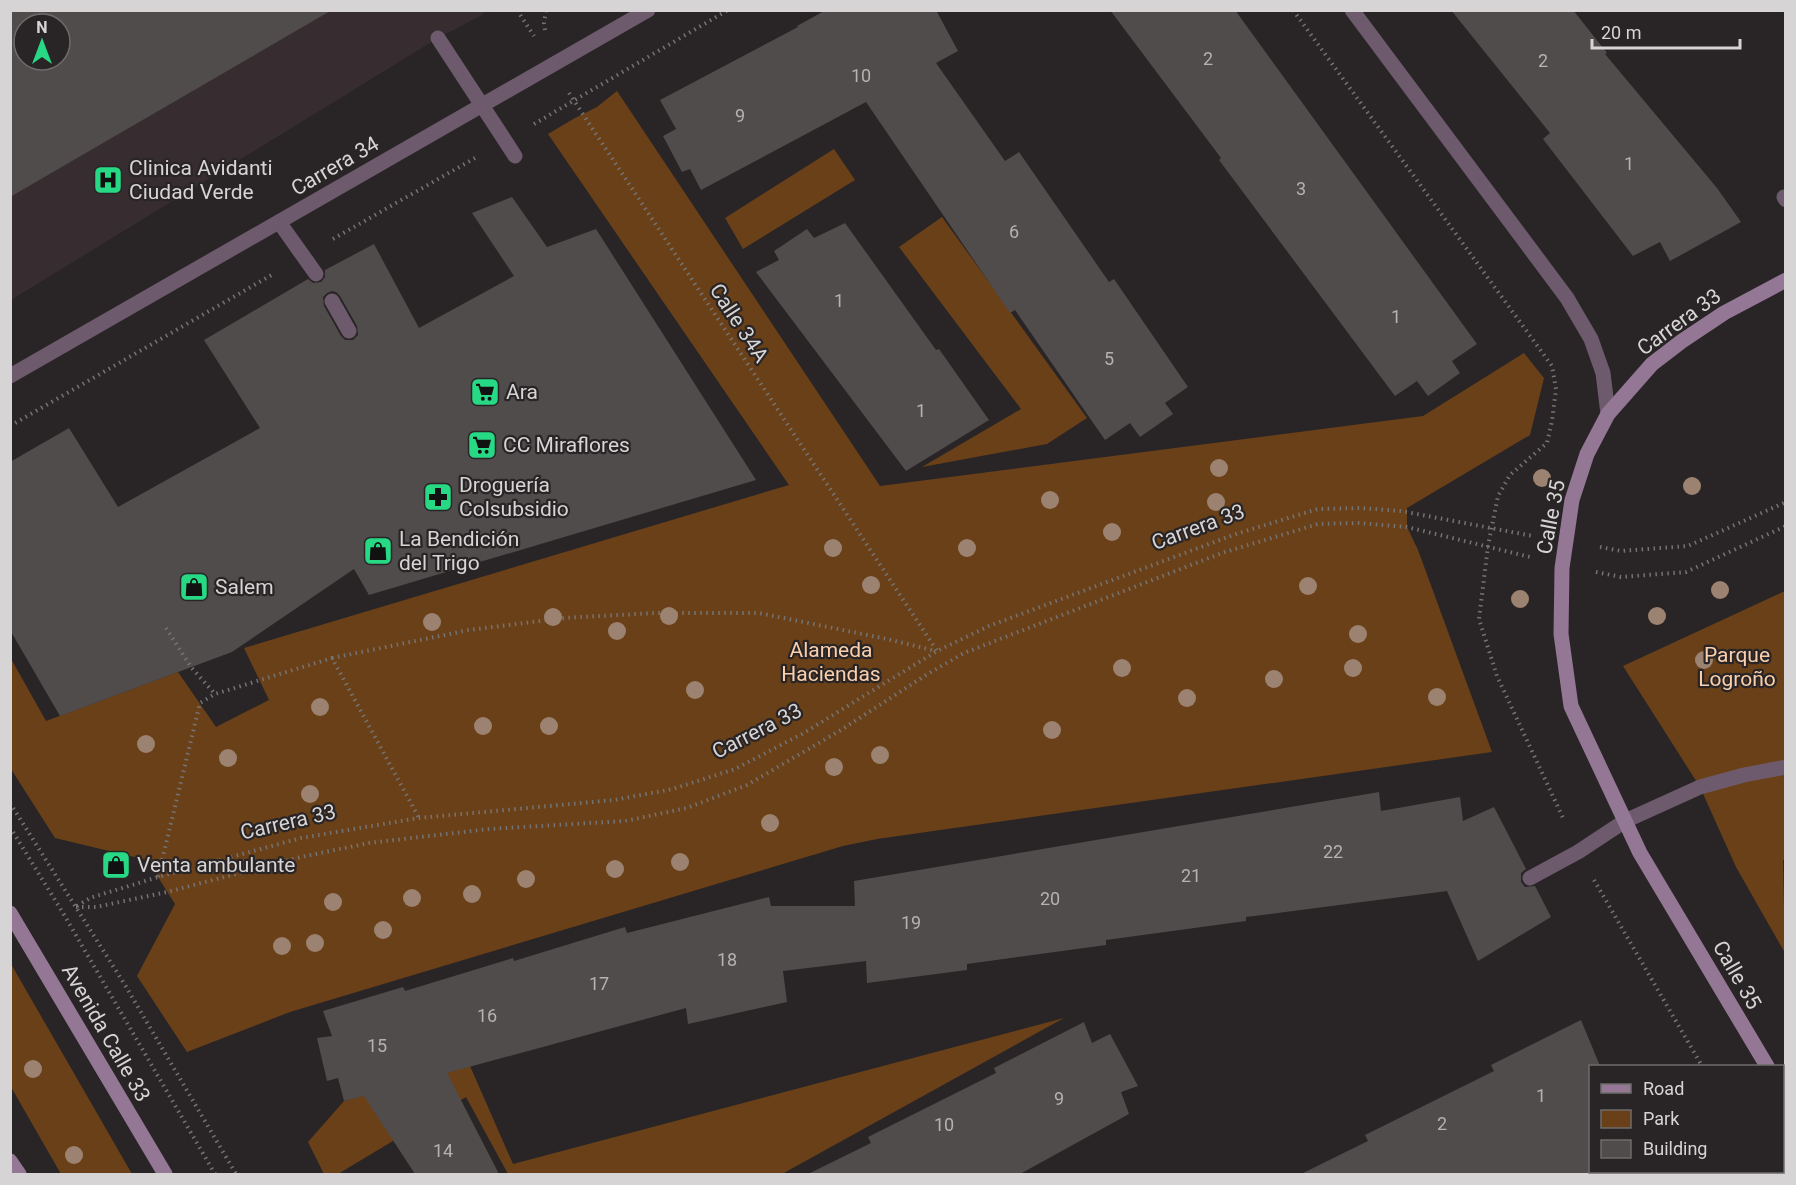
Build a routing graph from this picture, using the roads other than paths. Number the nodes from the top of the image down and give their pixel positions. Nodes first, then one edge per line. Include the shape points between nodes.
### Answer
1 (648, 10) edge
2 (1352, 10) edge
3 (438, 38) dead end
4 (482, 106) junction
5 (515, 156) dead end
6 (279, 222) junction
7 (316, 274) dead end
8 (1785, 280) edge
9 (332, 301) dead end
10 (349, 331) dead end
11 (10, 376) edge
12 (1608, 414) junction
13 (1785, 767) edge
14 (1625, 821) junction
15 (1530, 878) dead end
16 (10, 913) edge
17 (1766, 1065) edge
18 (10, 1161) edge
19 (19, 1174) edge
20 (165, 1174) edge

1 - 4 street, Carrera 34
2 - 12 street via 1567,298 1591,339 1603,373
3 - 4 street
4 - 5 street
4 - 6 street, Carrera 34
6 - 7 street
6 - 11 street, Carrera 34
8 - 12 street, Carrera 33 via 1724,313 1659,358
9 - 10 street
12 - 14 street, Calle 35 via 1587,454 1572,500 1562,568 1561,634 1570,706
13 - 14 street via 1700,787
14 - 15 street
14 - 17 street, Calle 35 via 1640,853
16 - 20 street, Avenida Calle 33
18 - 19 street

